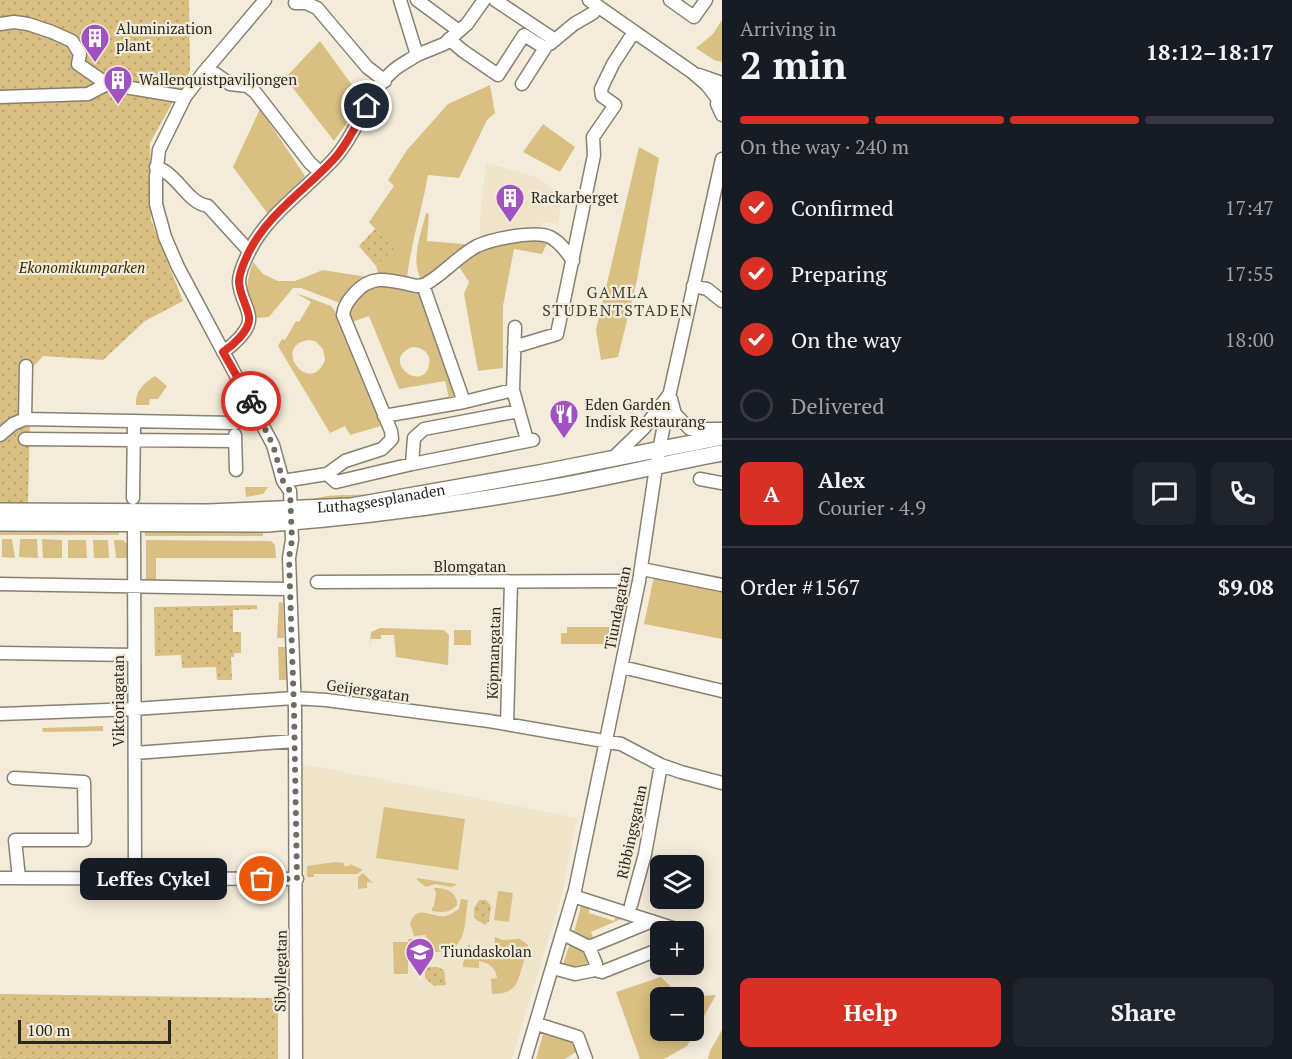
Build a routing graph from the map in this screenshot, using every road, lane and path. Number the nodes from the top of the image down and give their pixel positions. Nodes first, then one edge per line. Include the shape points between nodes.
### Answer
1 (265, 0) edge
2 (400, 0) edge
3 (417, 0) edge
4 (484, 0) edge
5 (495, 0) edge
6 (670, 0) edge
7 (706, 0) edge
8 (295, 3) dead end
9 (594, 3) edge
10 (0, 24) edge
11 (454, 35) junction
12 (630, 38) dead end
13 (550, 44) junction
14 (417, 55) junction
15 (207, 68) junction
16 (692, 72) junction
17 (194, 75) dead end
18 (385, 81) junction
19 (722, 83) edge
20 (107, 84) junction
21 (522, 84) dead end
22 (720, 94) edge
23 (0, 97) edge
24 (186, 97) junction
25 (722, 115) edge
26 (722, 159) edge
27 (156, 166) junction
28 (320, 172) junction
29 (249, 251) junction
30 (573, 261) junction
31 (423, 285) junction
32 (693, 286) junction
33 (722, 301) edge
34 (515, 327) dead end
35 (514, 346) junction
36 (223, 352) junction
37 (26, 366) dead end
38 (513, 390) junction
39 (670, 392) junction
40 (464, 402) junction
41 (256, 411) junction
42 (519, 411) junction
43 (384, 416) junction
44 (26, 419) junction
45 (134, 421) junction
46 (235, 423) junction
47 (722, 429) edge
48 (0, 435) edge
49 (722, 437) edge
50 (25, 439) dead end
51 (134, 440) junction
52 (235, 441) junction
53 (660, 449) junction
54 (722, 453) edge
55 (614, 457) junction
56 (412, 464) junction
57 (656, 467) junction
58 (236, 470) dead end
59 (327, 474) junction
60 (700, 479) dead end
61 (283, 481) junction
62 (722, 483) edge
63 (133, 498) dead end
64 (0, 511) edge
65 (287, 516) junction
66 (0, 523) edge
67 (134, 524) junction
68 (642, 569) junction
69 (623, 581) dead end
70 (316, 582) dead end
71 (511, 582) junction
72 (0, 584) edge
73 (722, 585) edge
74 (134, 587) junction
75 (290, 589) junction
76 (0, 653) edge
77 (134, 655) junction
78 (622, 667) junction
79 (722, 691) edge
80 (294, 698) junction
81 (134, 709) junction
82 (0, 714) edge
83 (507, 724) junction
84 (295, 741) junction
85 (605, 741) junction
86 (135, 753) junction
87 (661, 765) junction
88 (14, 778) dead end
89 (722, 783) edge
90 (0, 878) edge
91 (19, 878) junction
92 (135, 878) junction
93 (297, 879) junction
94 (573, 896) junction
95 (631, 905) dead end
96 (650, 923) edge
97 (650, 929) edge
98 (563, 934) junction
99 (589, 947) junction
100 (650, 953) edge
101 (554, 968) junction
102 (595, 970) junction
103 (537, 1024) junction
104 (582, 1058) edge
105 (296, 1059) edge
106 (525, 1059) edge

1 - 15 street
2 - 14 street
3 - 11 street
4 - 11 street
5 - 13 street
6 - 7 street via 694,17
8 - 18 street via 317,8 367,67
9 - 13 street via 593,13
9 - 16 street
10 - 20 street via 28,24 72,41 80,54 78,64
11 - 13 street via 463,51 498,75 524,34
11 - 14 street via 444,44
12 - 30 street via 600,89 615,105 593,137 594,155
13 - 21 street
14 - 18 street
15 - 24 street
15 - 28 street via 230,84 247,86 255,92
16 - 19 street
16 - 22 street
17 - 24 street
18 - 28 street via 334,160
20 - 23 street via 88,94
20 - 24 street
22 - 25 street via 718,109
24 - 27 street, Sibyllegatan via 159,150
26 - 32 street, Tiundagatan
27 - 29 street via 168,172 199,205 208,206
27 - 36 street, Sibyllegatan via 156,204 165,237
28 - 29 street via 259,235
29 - 36 street via 239,280 249,321 235,344
30 - 31 street via 554,239 529,235 477,246
30 - 35 street via 557,334
31 - 40 street
31 - 43 street via 373,280 362,285 344,309 345,323
32 - 33 street via 707,289
32 - 39 street, Tiundagatan
34 - 35 street
35 - 38 street
36 - 41 street, Sibyllegatan
37 - 44 street
38 - 40 street
38 - 42 street
39 - 47 street via 675,414 686,425
39 - 53 street, Tiundagatan
39 - 55 street via 644,428
40 - 43 street
41 - 46 street
41 - 61 street, Sibyllegatan via 273,445
42 - 56 street via 424,429 414,438
42 - 56 street via 530,440
43 - 59 street via 392,439 387,446 345,461
44 - 45 street
44 - 48 street
45 - 46 street
45 - 51 street
46 - 52 street
49 - 53 main road, Luthagsesplanaden
50 - 51 street
51 - 52 street
51 - 63 street
52 - 58 street
53 - 55 main road, Luthagsesplanaden
53 - 57 street, Tiundagatan
54 - 57 main road, Luthagsesplanaden
55 - 65 main road, Luthagsesplanaden
56 - 59 street via 336,482
57 - 65 main road, Luthagsesplanaden via 395,511
57 - 68 street, Tiundagatan
59 - 61 street
60 - 62 street
61 - 65 street, Sibyllegatan via 290,491
64 - 65 main road, Luthagsesplanaden
65 - 67 main road, Luthagsesplanaden
65 - 75 street, Sibyllegatan
66 - 67 main road, Luthagsesplanaden
67 - 74 street, Viktoriagatan
68 - 73 street
68 - 78 street, Tiundagatan
69 - 71 street, Blomgatan
70 - 71 street, Blomgatan
71 - 83 street, Köpmangatan
72 - 74 street
74 - 75 street
74 - 77 street, Viktoriagatan
75 - 80 street, Sibyllegatan
76 - 77 street
77 - 81 street, Viktoriagatan
78 - 79 street
78 - 85 street, Tiundagatan
80 - 81 street, Geijersgatan
80 - 83 street, Geijersgatan
80 - 84 street, Sibyllegatan
81 - 82 street, Geijersgatan
81 - 86 street, Viktoriagatan
83 - 85 street, Geijersgatan
84 - 86 street
84 - 93 street, Sibyllegatan
85 - 87 street, Geijersgatan via 621,744
85 - 94 street, Tiundagatan
86 - 92 street, Viktoriagatan
87 - 89 street, Geijersgatan
87 - 95 street, Ribbingsgatan via 645,854
88 - 91 street via 84,782 85,840 15,840
90 - 91 street
91 - 92 street
92 - 93 street
93 - 105 street, Sibyllegatan
94 - 96 street
94 - 98 street, Tiundagatan
97 - 99 street
98 - 99 street
98 - 101 street, Tiundagatan
99 - 102 street
100 - 102 street via 602,972
101 - 102 street via 575,974
101 - 103 street, Tiundagatan
103 - 104 street via 578,1037
103 - 106 street, Tiundagatan

